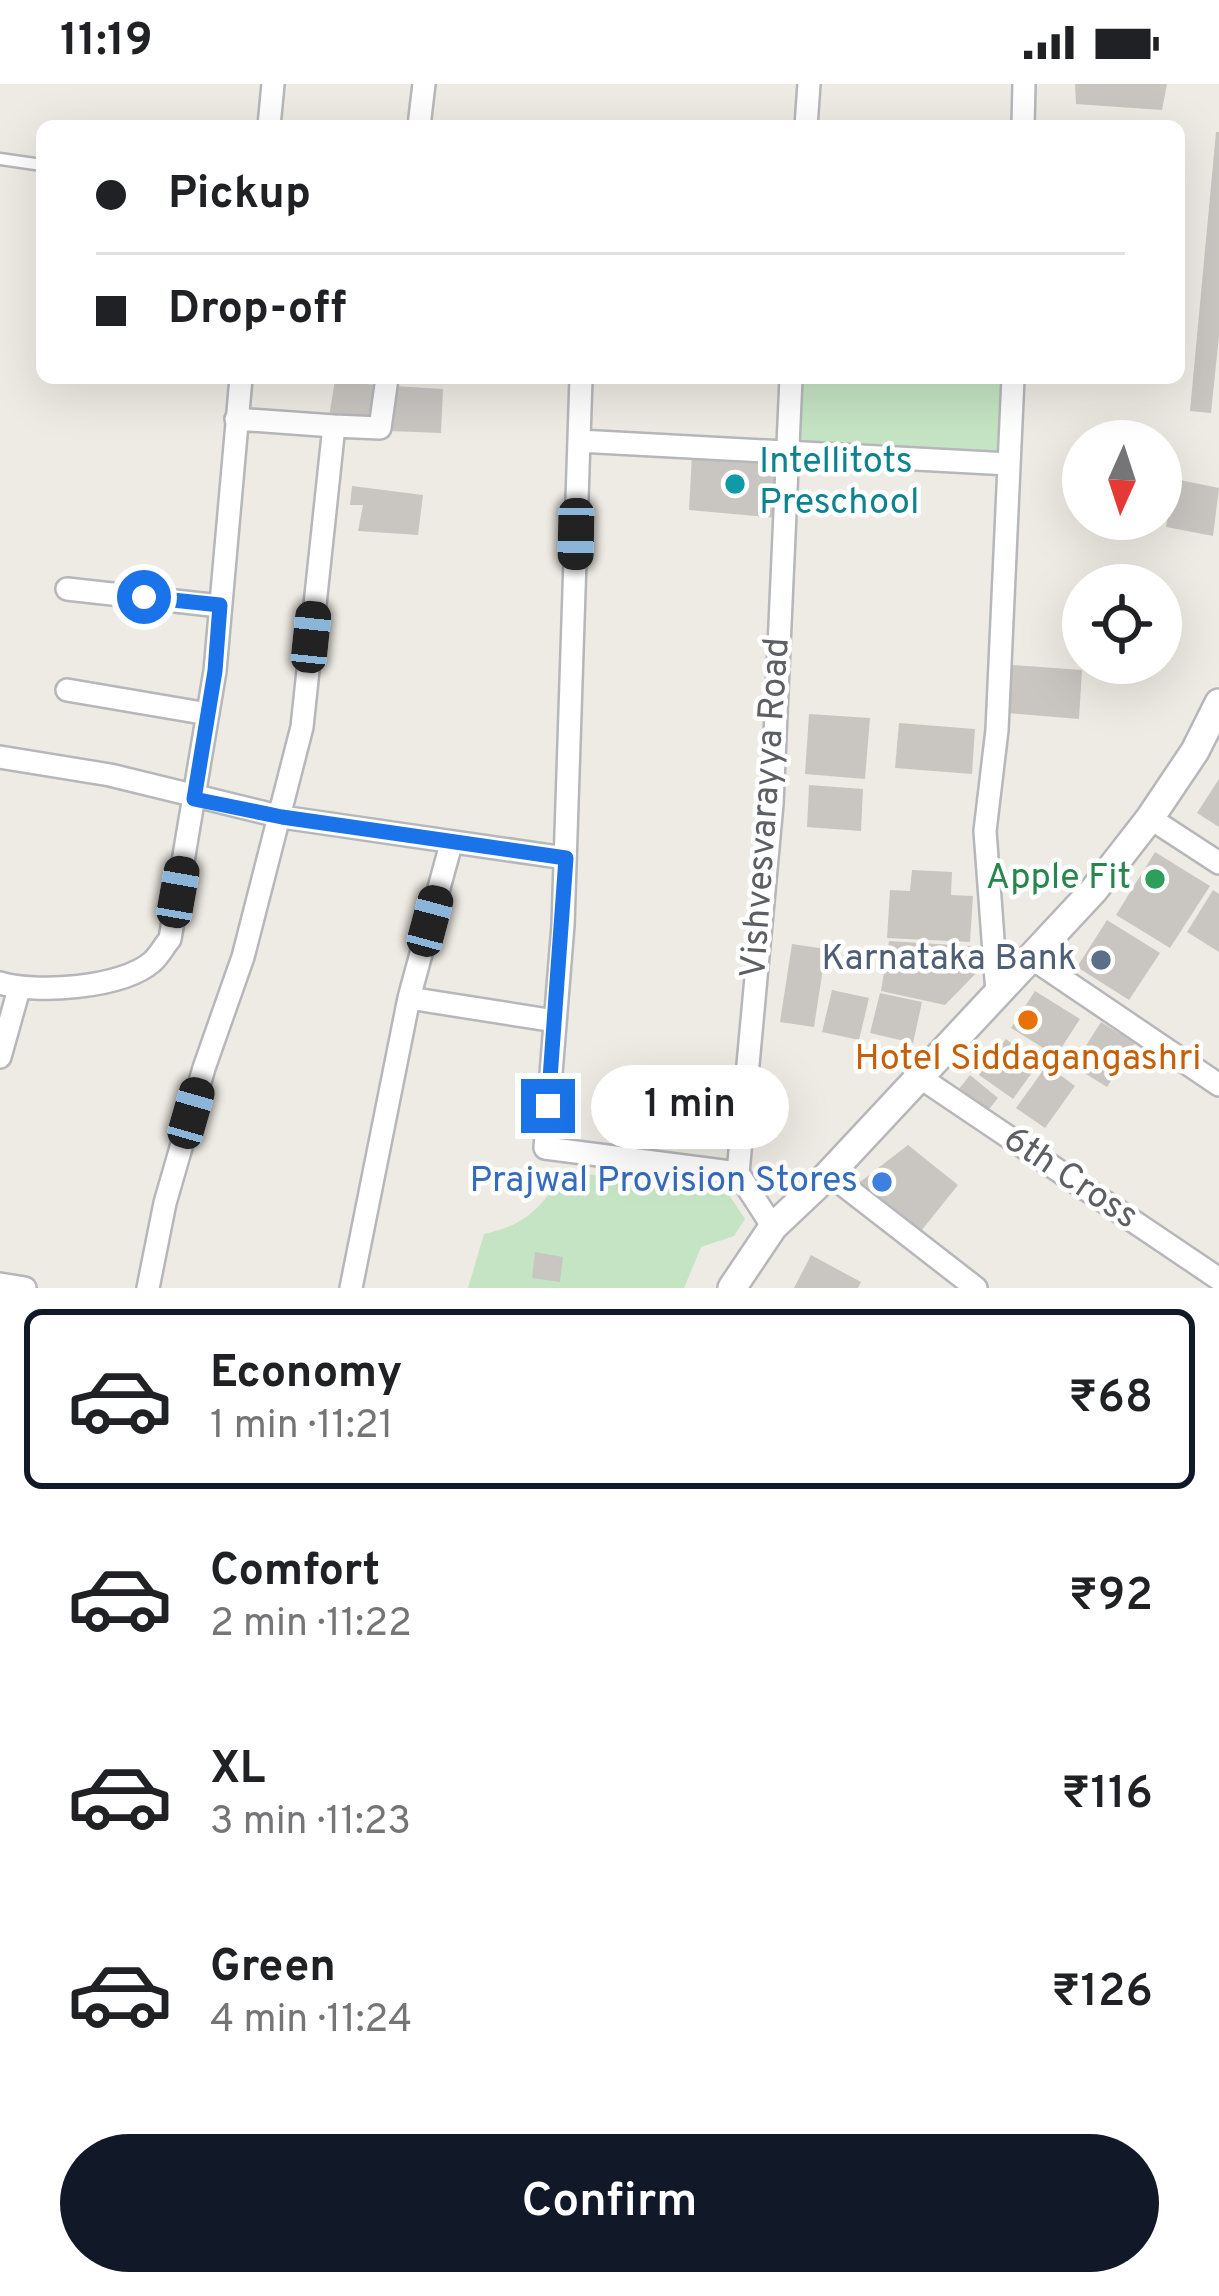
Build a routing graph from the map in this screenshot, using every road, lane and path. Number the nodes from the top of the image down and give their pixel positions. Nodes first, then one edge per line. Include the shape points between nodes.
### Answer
1 (273, 84) edge
2 (424, 84) edge
3 (809, 84) edge
4 (1024, 84) edge
5 (270, 120) edge
6 (420, 120) edge
7 (806, 120) edge
8 (1023, 120) edge
9 (0, 159) edge
10 (36, 164) edge
11 (240, 384) edge
12 (386, 384) edge
13 (581, 384) edge
14 (791, 384) edge
15 (1013, 384) edge
16 (236, 419) junction
17 (334, 426) junction
18 (579, 441) junction
19 (788, 452) junction
20 (1009, 464) junction
21 (67, 589) dead end
22 (220, 605) junction
23 (67, 690) dead end
24 (1219, 703) edge
25 (208, 714) junction
26 (0, 758) edge
27 (194, 799) junction
28 (282, 817) junction
29 (1150, 818) junction
30 (451, 844) junction
31 (566, 858) junction
32 (1219, 863) edge
33 (1030, 957) junction
34 (9, 986) edge
35 (997, 994) junction
36 (409, 998) junction
37 (555, 1021) junction
38 (0, 1058) edge
39 (921, 1078) junction
40 (1219, 1085) edge
41 (738, 1173) junction
42 (829, 1174) junction
43 (773, 1227) junction
44 (1219, 1280) edge
45 (0, 1284) edge
46 (26, 1288) edge
47 (148, 1288) edge
48 (351, 1288) edge
49 (732, 1288) edge
50 (976, 1288) edge

1 - 5 street
2 - 6 street
3 - 7 street
4 - 8 street
9 - 10 lane
11 - 16 street
12 - 17 street via 380,428
13 - 18 street
14 - 19 street, Vishvesvarayya Road
15 - 20 street
16 - 17 street
16 - 22 street
17 - 28 street via 302,727
18 - 19 street
18 - 31 street
19 - 20 street
19 - 41 street, Vishvesvarayya Road via 772,804
20 - 35 street via 985,831
21 - 22 street
22 - 25 street
23 - 25 street
24 - 29 street
25 - 27 street
26 - 27 street via 110,775
27 - 28 street
27 - 34 street via 170,939 152,962 106,981
28 - 30 street
28 - 47 street via 165,1203
29 - 32 street
29 - 33 street
30 - 31 street
30 - 36 street
31 - 37 street
33 - 35 street
33 - 40 street
34 - 38 street
35 - 39 street
36 - 37 street
36 - 48 street
37 - 41 street via 545,1148
39 - 42 street
39 - 44 street, 6th Cross
41 - 43 street
42 - 43 street
42 - 50 street
43 - 49 street
45 - 46 street

